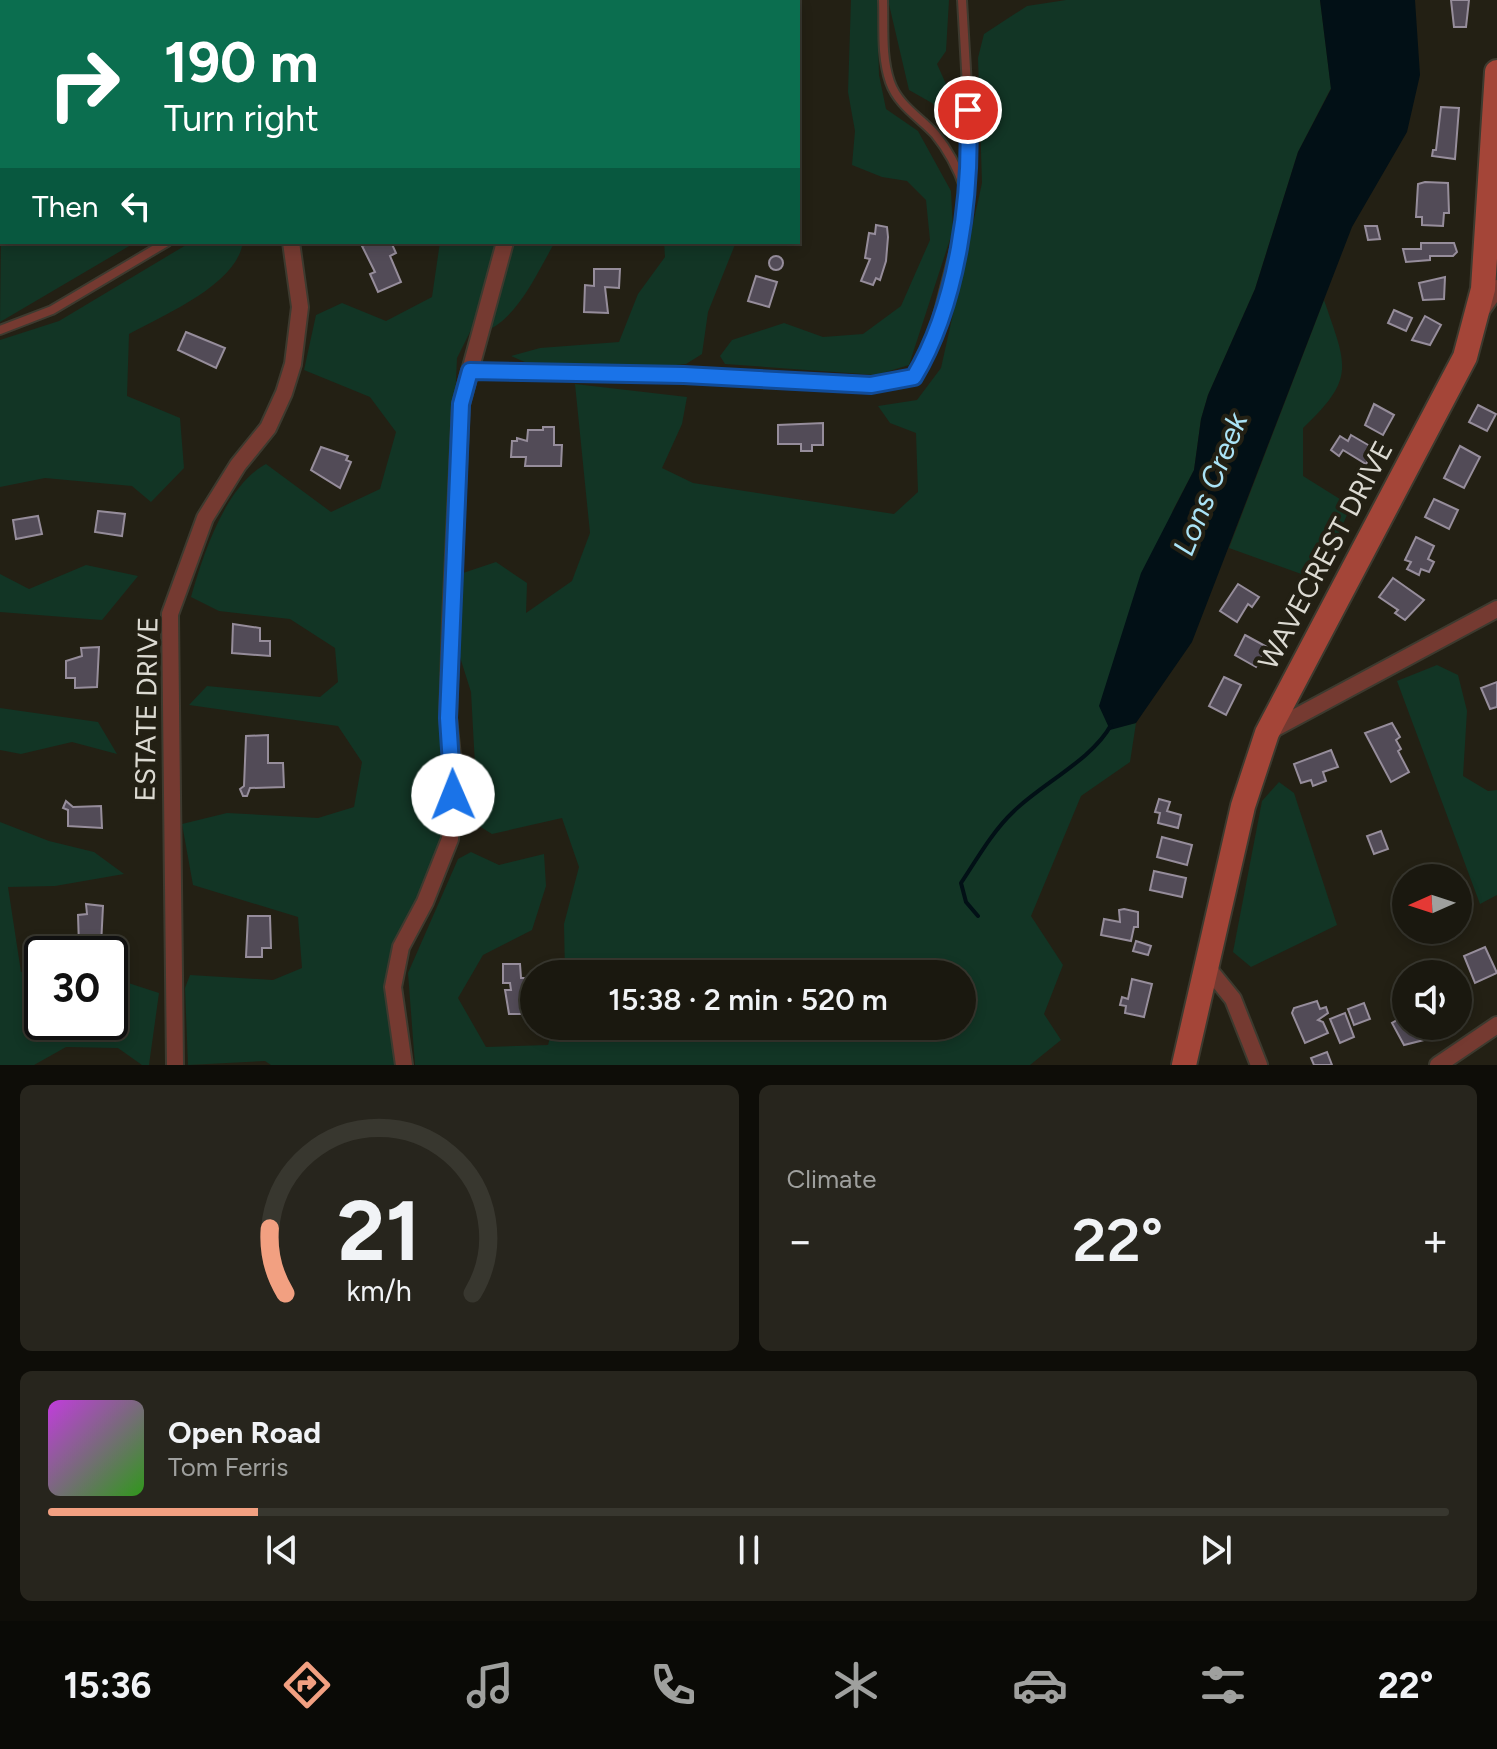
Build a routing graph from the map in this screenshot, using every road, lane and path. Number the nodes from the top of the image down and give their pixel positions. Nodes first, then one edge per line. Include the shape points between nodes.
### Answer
1 (883, 0) edge
2 (962, 0) edge
3 (1497, 72) edge
4 (1494, 174) edge
5 (968, 197) junction
6 (164, 244) edge
7 (291, 244) edge
8 (504, 244) edge
9 (1497, 288) edge
10 (1475, 318) junction
11 (0, 330) edge
12 (470, 371) junction
13 (1497, 609) edge
14 (1267, 733) junction
15 (1207, 967) junction
16 (1497, 1025) edge
17 (175, 1065) edge
18 (404, 1065) edge
19 (1184, 1065) edge
20 (1259, 1065) edge
21 (1438, 1065) edge

1 - 5 lane via 891,83 900,102 935,135 957,166
2 - 5 lane
3 - 4 street, WAVECREST DRIVE
4 - 10 street, WAVECREST DRIVE via 1483,289
5 - 12 lane via 933,339 914,377 871,385
6 - 11 lane via 52,310
7 - 17 street, ESTATE DRIVE via 300,307 284,393 268,428 205,518 170,614
8 - 12 street
9 - 10 street
10 - 14 street, WAVECREST DRIVE via 1465,357
12 - 18 street via 461,404 451,619 450,839 401,947 393,987
13 - 14 street
14 - 15 street, WAVECREST DRIVE via 1243,806
15 - 19 street, WAVECREST DRIVE
15 - 20 street via 1233,999
16 - 21 street

